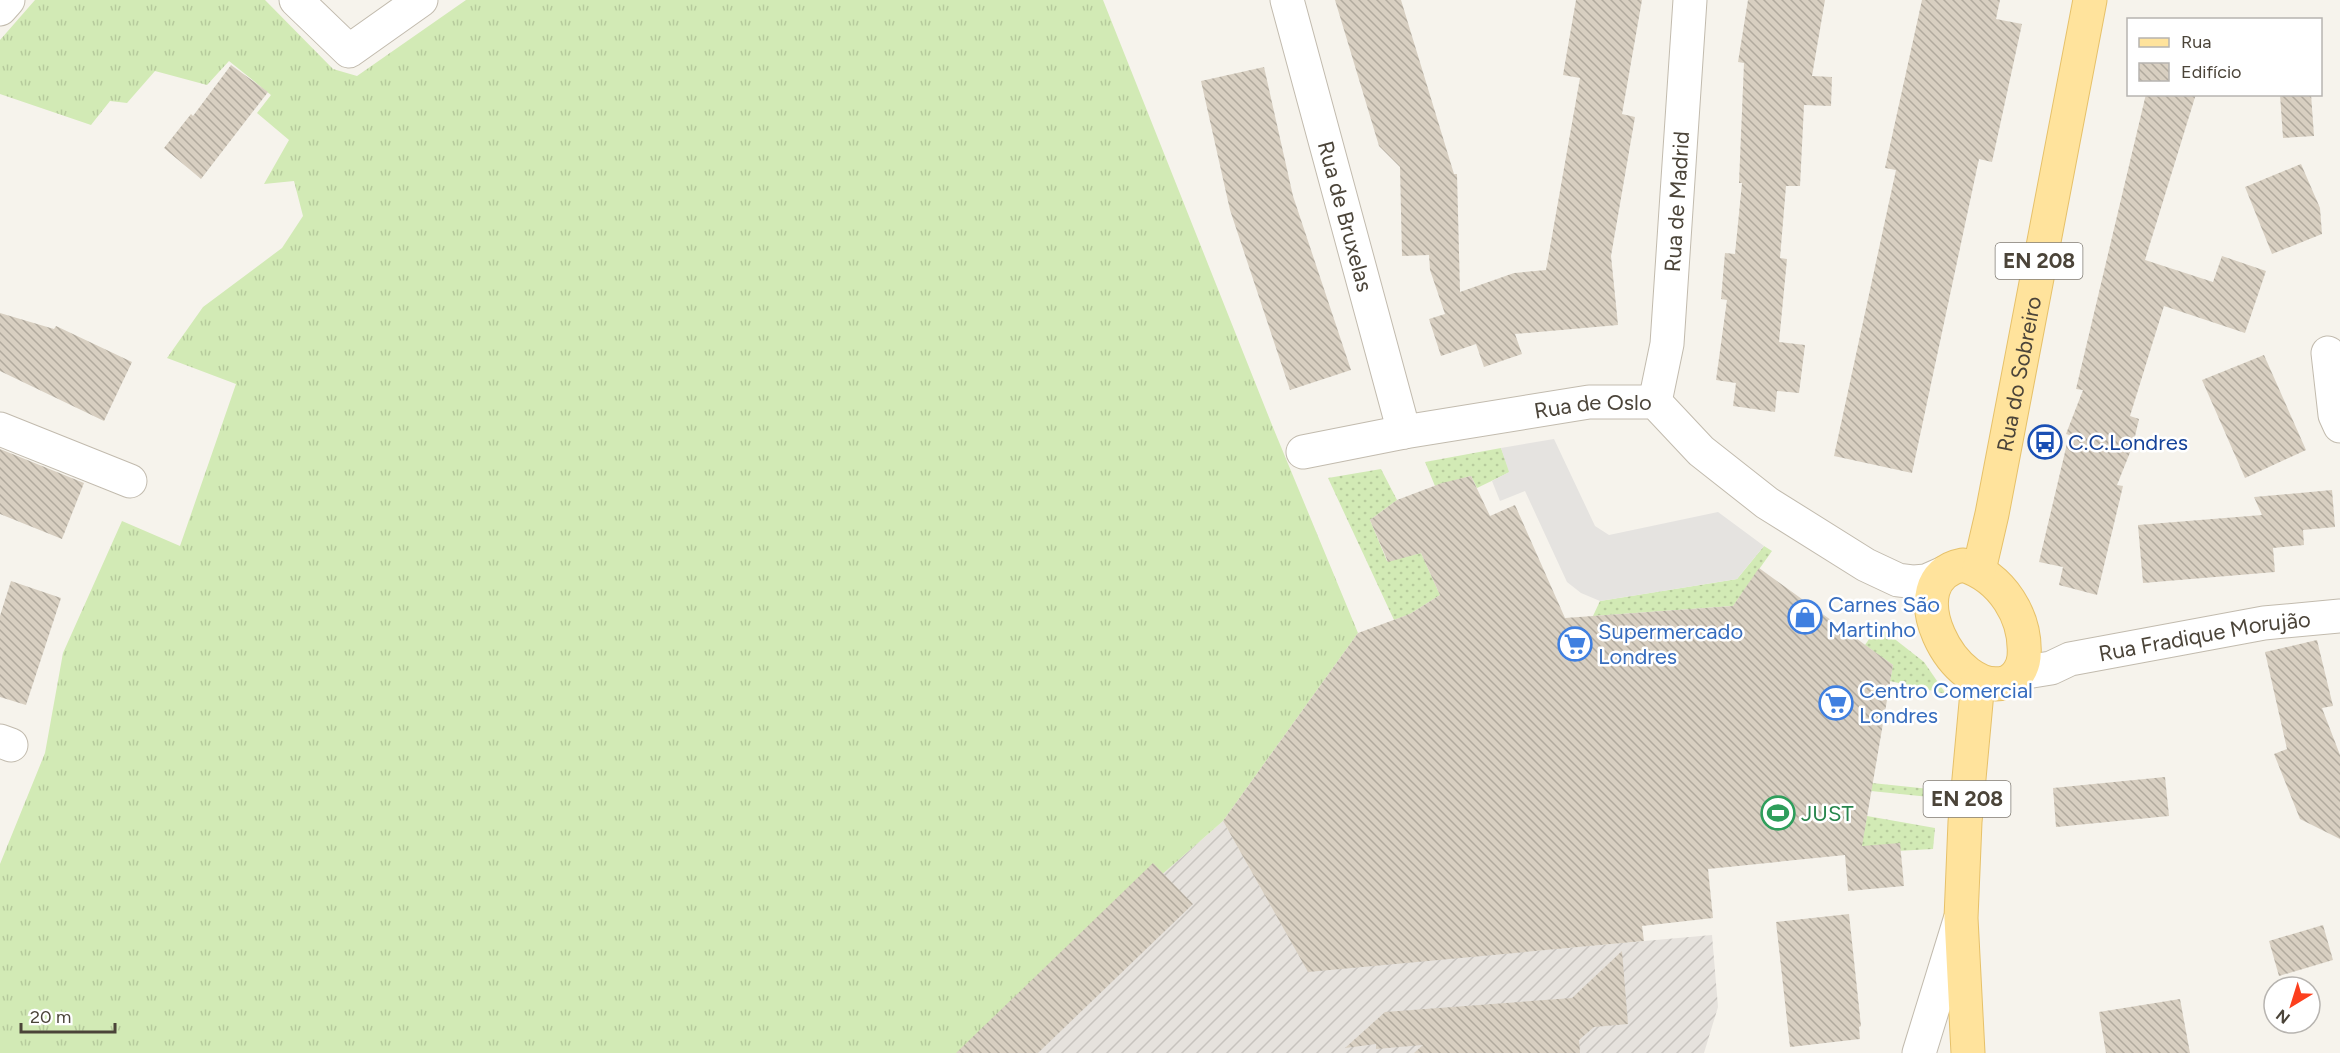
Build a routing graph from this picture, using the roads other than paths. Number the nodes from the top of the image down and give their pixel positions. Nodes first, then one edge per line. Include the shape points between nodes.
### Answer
1 (8, 0) edge
2 (296, 0) edge
3 (421, 0) edge
4 (1287, 0) edge
5 (1690, 0) edge
6 (2090, 0) edge
7 (0, 9) edge
8 (2328, 353) dead end
9 (1655, 402) junction
10 (2340, 426) edge
11 (0, 429) edge
12 (1404, 432) junction
13 (1303, 453) dead end
14 (130, 481) dead end
15 (1866, 566) junction
16 (1979, 570) junction
17 (1944, 573) junction
18 (2340, 616) edge
19 (1934, 624) junction
20 (2023, 634) junction
21 (2070, 659) junction
22 (2019, 672) junction
23 (1978, 681) junction
24 (1961, 918) junction
25 (1919, 1053) edge
26 (1967, 1053) edge

1 - 7 street
2 - 3 street via 349,51
4 - 12 street, Rua de Bruxelas
5 - 9 street, Rua de Madrid via 1667,344
6 - 16 main road, Rua do Sobreiro / EN 208
8 - 10 street via 2335,415
9 - 12 street, Rua de Oslo via 1589,402
9 - 15 street, Rua de Oslo via 1701,451 1767,502
11 - 14 street
12 - 13 street, Rua de Oslo
15 - 17 street, Rua de Oslo via 1898,580 1914,582
15 - 19 street, Rua de Oslo via 1920,607
16 - 17 main road via 1964,565
16 - 20 main road via 2006,595 2022,624
17 - 19 main road via 1935,585 1930,604
18 - 21 street, Rua Fradique Morujão via 2264,623
19 - 23 main road via 1953,657
20 - 21 street, Rua Fradique Morujão
20 - 22 main road via 2024,661
21 - 22 street, Rua Fradique Morujão via 2051,669
22 - 23 main road via 2009,681
23 - 24 main road, EN 208
24 - 25 street
24 - 26 main road, EN 208
25 - 26 street via 1928,1035 1942,1022 1955,1025

